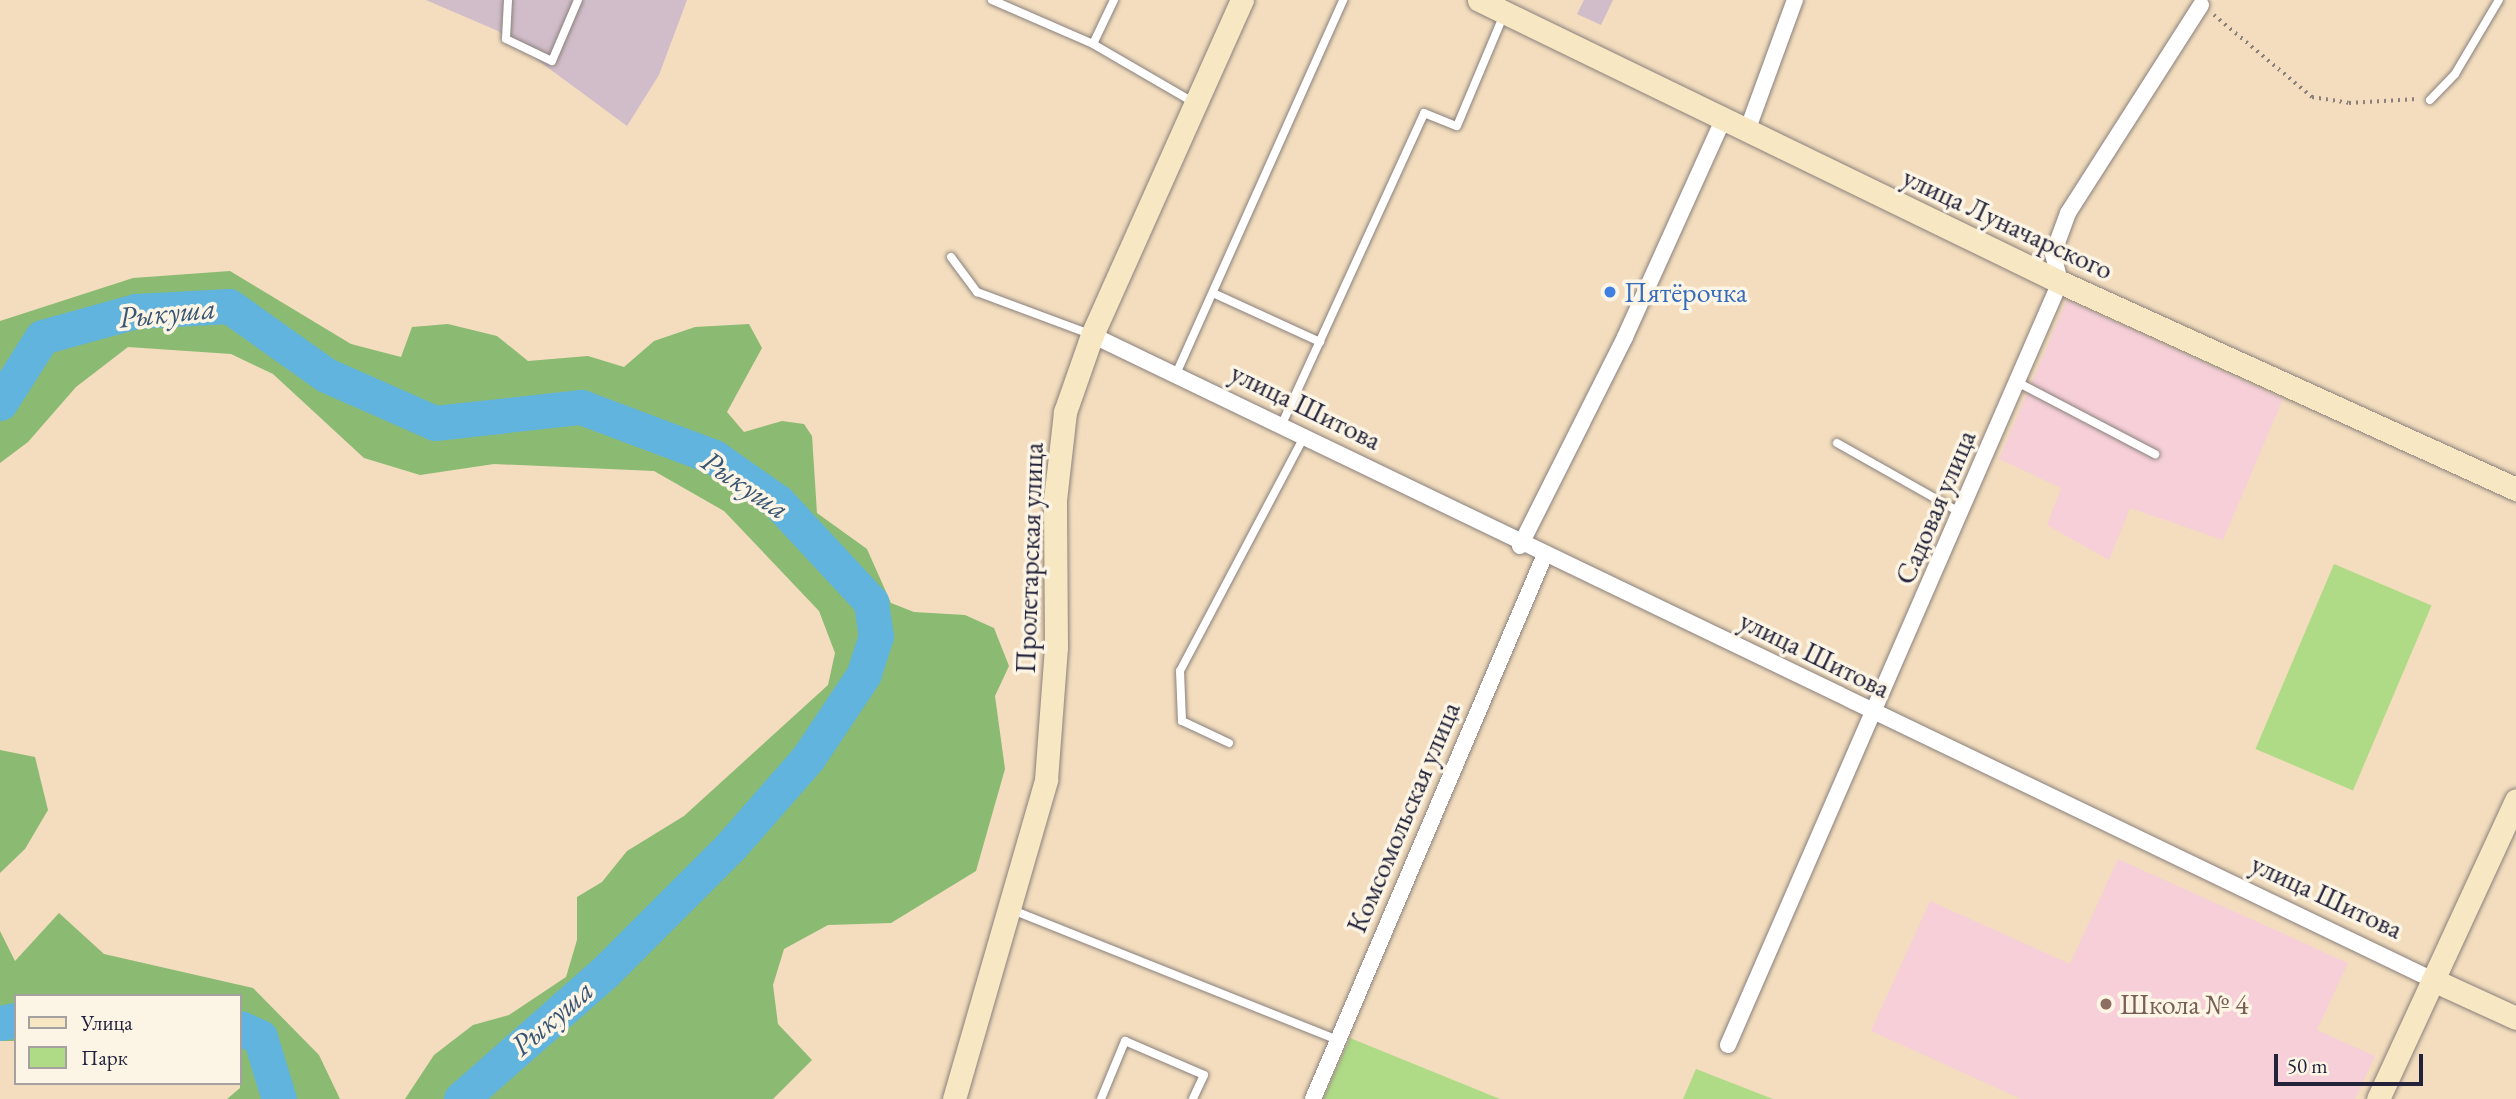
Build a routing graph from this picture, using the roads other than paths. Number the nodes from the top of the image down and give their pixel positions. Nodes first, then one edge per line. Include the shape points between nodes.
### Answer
1 (508, 0) edge
2 (578, 0) edge
3 (992, 0) edge
4 (1114, 0) edge
5 (1242, 0) edge
6 (1343, 0) edge
7 (1479, 0) edge
8 (1795, 0) edge
9 (2499, 0) edge
10 (2202, 5) road end
11 (1505, 12) junction
12 (1093, 44) junction
13 (2430, 100) road end
14 (1195, 104) junction
15 (1723, 120) junction
16 (1747, 131) junction
17 (951, 257) dead end
18 (2060, 282) junction
19 (1213, 293) junction
20 (1092, 335) junction
21 (1320, 342) junction
22 (1176, 374) junction
23 (2017, 382) junction
24 (1281, 426) junction
25 (1304, 437) junction
26 (1837, 443) dead end
27 (2155, 454) dead end
28 (2516, 489) edge
29 (1961, 513) junction
30 (1520, 546) junction
31 (1544, 557) junction
32 (1874, 715) junction
33 (1229, 743) dead end
34 (2516, 800) edge
35 (1009, 909) junction
36 (2433, 979) junction
37 (2516, 1018) edge
38 (1338, 1040) junction
39 (1728, 1045) dead end
40 (954, 1099) edge
41 (1101, 1099) edge
42 (1193, 1099) edge
43 (1313, 1099) edge
44 (2378, 1099) edge

1 - 2 lane via 506,40 552,61
3 - 12 lane
4 - 12 lane
5 - 14 street, Пролетарская улица
6 - 19 lane
7 - 11 street, улица Луначарского
8 - 16 street
9 - 13 lane via 2455,74
10 - 18 street via 2068,214 2053,254
11 - 15 street, улица Луначарского
11 - 21 lane via 1457,126 1424,113
12 - 14 lane
14 - 20 street, Пролетарская улица
15 - 16 street, улица Луначарского
15 - 30 street via 1625,337
16 - 18 street, улица Луначарского
17 - 20 lane via 978,292
18 - 23 street, Садовая улица
18 - 28 street, улица Луначарского
19 - 21 lane
19 - 22 lane
20 - 22 street, улица Шитова
20 - 35 street, Пролетарская улица via 1065,412 1055,500 1056,647 1046,780
21 - 24 lane
22 - 24 street, улица Шитова
23 - 27 lane
23 - 29 street, Садовая улица
24 - 25 street, улица Шитова
25 - 30 street, улица Шитова
25 - 33 lane via 1180,671 1182,721
26 - 29 lane
29 - 32 street, Садовая улица
30 - 31 street, улица Шитова
31 - 32 street, улица Шитова
31 - 38 street, Комсомольская улица
32 - 36 street, улица Шитова
32 - 39 street, Садовая улица
34 - 36 street
35 - 38 lane
35 - 40 street, Пролетарская улица
36 - 37 street, улица Шитова
36 - 44 street
38 - 43 street, Комсомольская улица
41 - 42 lane via 1125,1041 1204,1075

